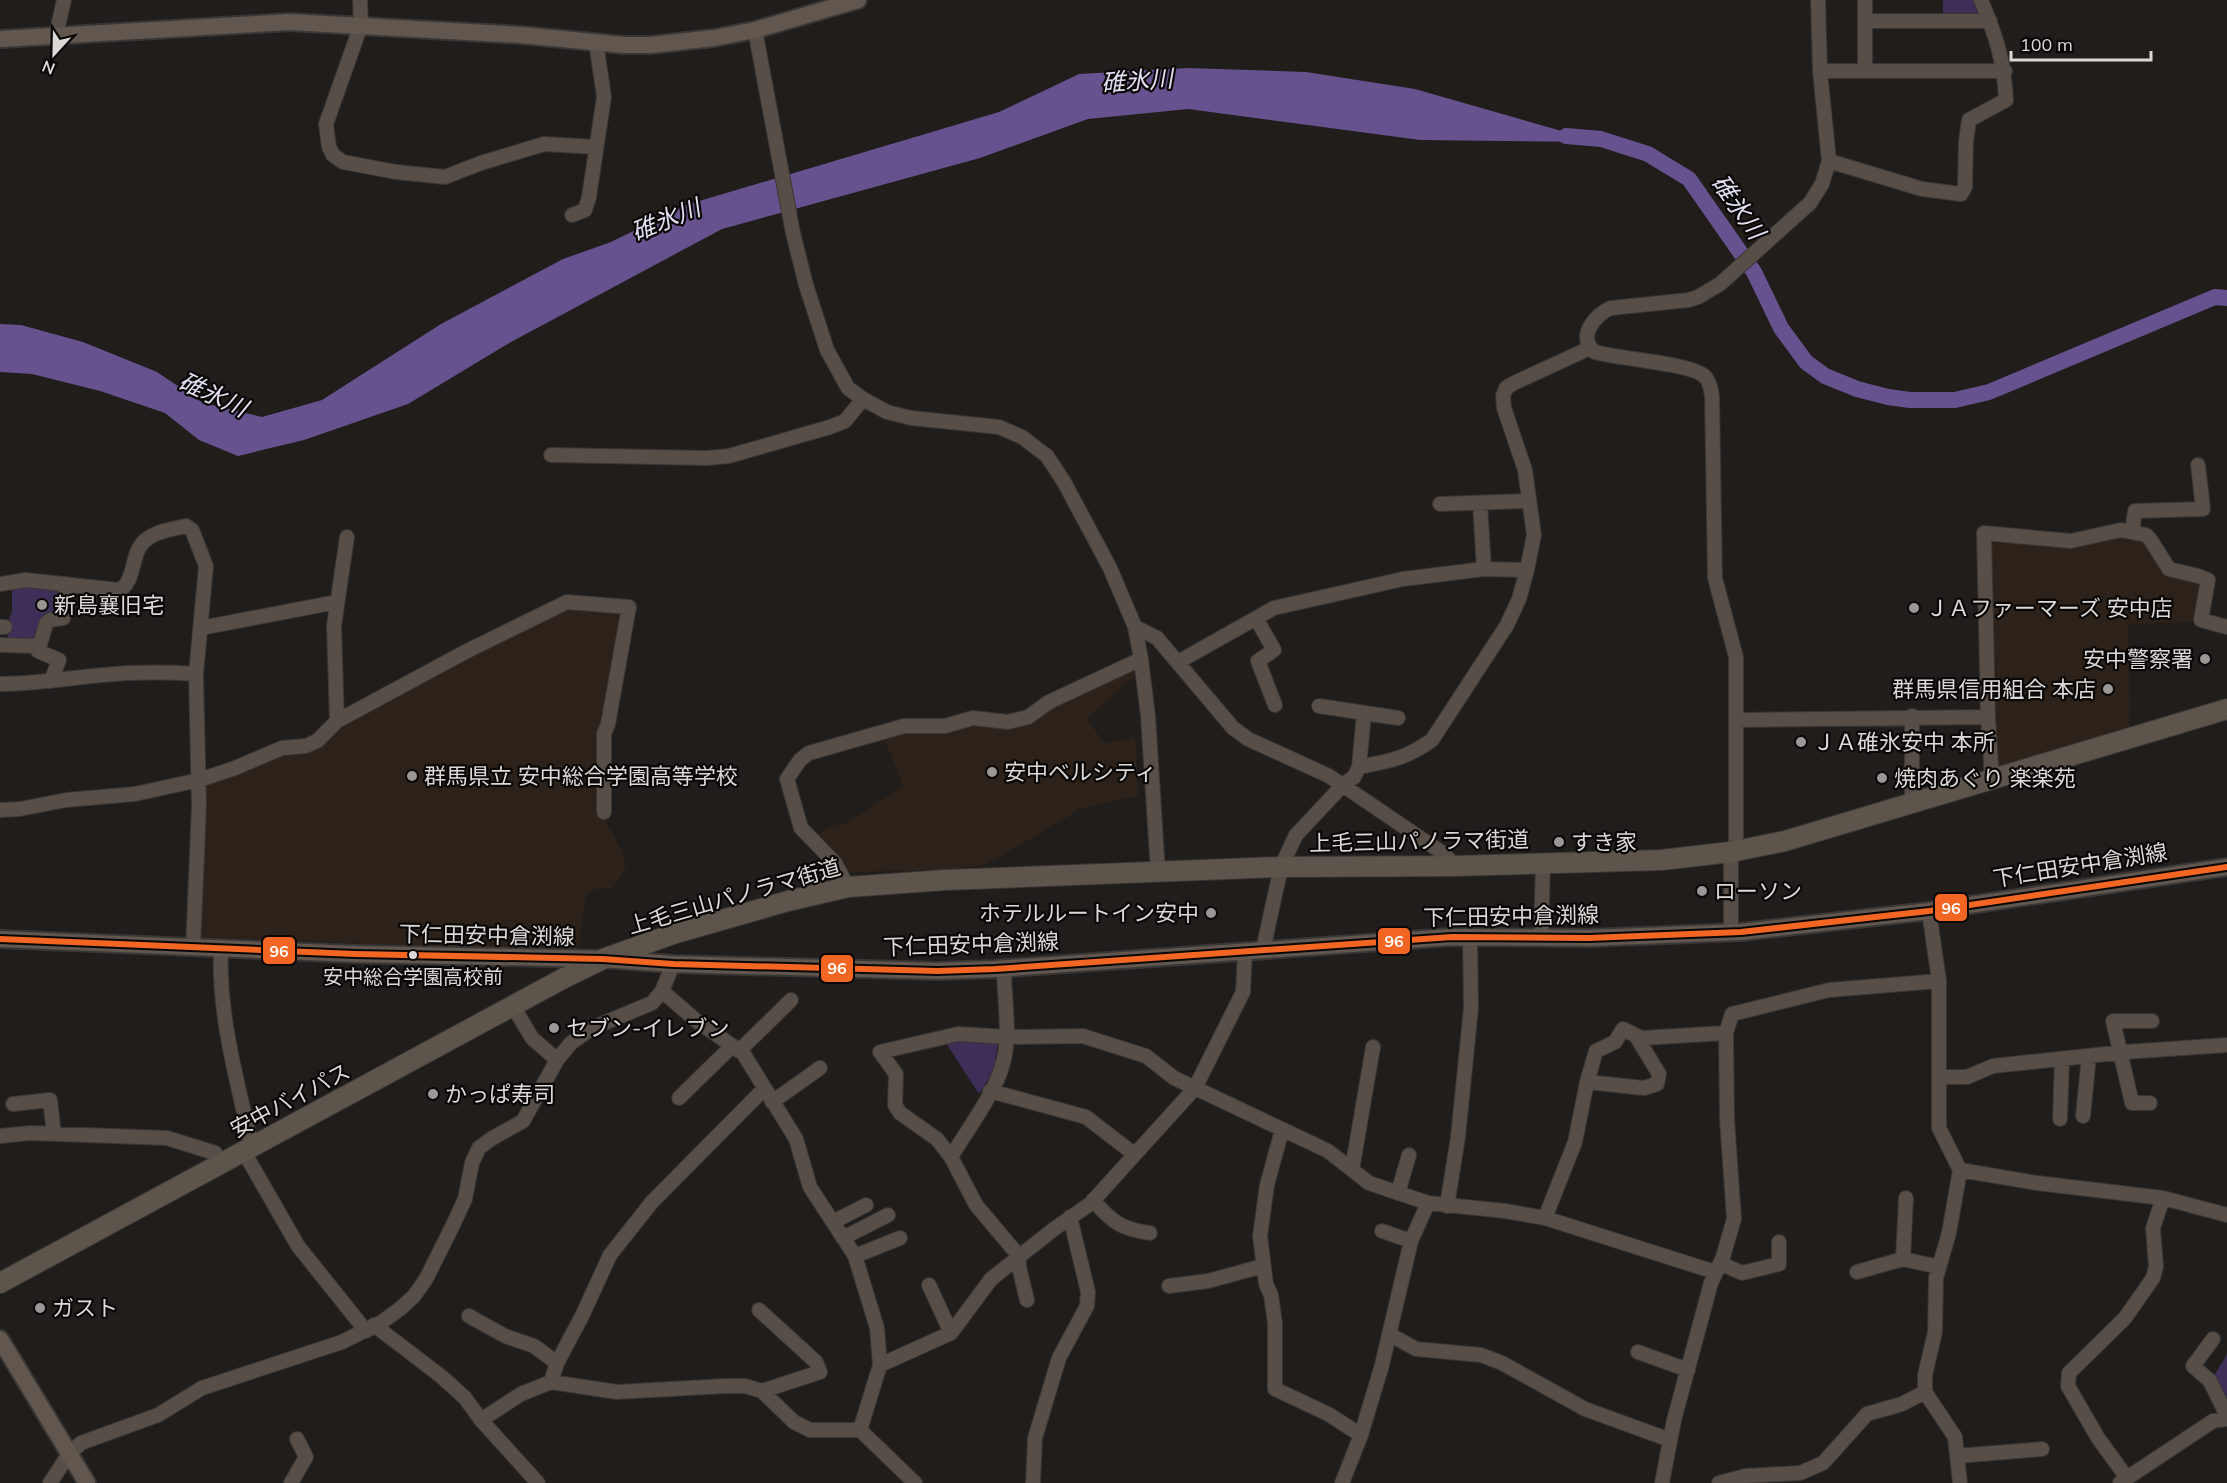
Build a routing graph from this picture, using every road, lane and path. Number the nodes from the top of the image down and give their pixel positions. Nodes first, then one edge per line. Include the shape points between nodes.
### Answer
1 (64, 0) edge
2 (360, 0) edge
3 (1818, 0) edge
4 (1865, 0) edge
5 (1981, 0) edge
6 (853, 1) edge
7 (1865, 21) junction
8 (1990, 21) junction
9 (361, 25) junction
10 (755, 30) junction
11 (56, 35) junction
12 (0, 39) edge
13 (596, 42) junction
14 (1820, 71) junction
15 (1864, 71) junction
16 (2005, 71) junction
17 (596, 147) junction
18 (1829, 161) junction
19 (572, 215) dead end
20 (1590, 348) junction
21 (863, 399) junction
22 (550, 455) dead end
23 (2198, 465) dead end
24 (1529, 501) junction
25 (1480, 503) junction
26 (1440, 504) dead end
27 (2132, 532) junction
28 (347, 537) dead end
29 (1484, 568) junction
30 (1527, 570) junction
31 (0, 584) edge
32 (66, 584) junction
33 (338, 602) junction
34 (1257, 618) junction
35 (1135, 627) junction
36 (2227, 627) edge
37 (201, 628) junction
38 (0, 645) edge
39 (39, 646) junction
40 (1141, 659) junction
41 (1178, 662) junction
42 (196, 674) junction
43 (51, 681) junction
44 (0, 684) edge
45 (1275, 705) dead end
46 (1319, 706) dead end
47 (2227, 709) edge
48 (1364, 714) junction
49 (1912, 716) junction
50 (1988, 717) junction
51 (1398, 718) dead end
52 (1736, 720) junction
53 (337, 721) junction
54 (1359, 767) junction
55 (1992, 779) junction
56 (199, 780) junction
57 (1343, 785) junction
58 (1912, 803) junction
59 (0, 810) edge
60 (604, 812) dead end
61 (1731, 852) junction
62 (1543, 863) junction
63 (1455, 866) junction
64 (1281, 867) junction
65 (2227, 867) edge
66 (1158, 872) junction
67 (848, 887) junction
68 (1929, 911) junction
69 (1731, 933) junction
70 (1470, 937) junction
71 (1541, 938) junction
72 (0, 939) edge
73 (193, 948) junction
74 (221, 950) junction
75 (1263, 950) junction
76 (1245, 951) junction
77 (603, 959) junction
78 (673, 964) junction
79 (1004, 969) junction
80 (1939, 981) junction
81 (662, 991) junction
82 (791, 1000) dead end
83 (513, 1006) junction
84 (2152, 1021) dead end
85 (1726, 1033) junction
86 (1636, 1036) junction
87 (1006, 1037) junction
88 (2227, 1045) edge
89 (1373, 1047) dead end
90 (735, 1049) junction
91 (2120, 1053) junction
92 (2089, 1056) junction
93 (2062, 1059) junction
94 (556, 1060) junction
95 (820, 1068) dead end
96 (1939, 1077) junction
97 (1587, 1082) junction
98 (1196, 1088) junction
99 (764, 1089) junction
100 (990, 1091) junction
101 (679, 1098) dead end
102 (772, 1102) junction
103 (2150, 1103) dead end
104 (14, 1104) dead end
105 (2083, 1116) dead end
106 (2060, 1119) dead end
107 (1282, 1130) junction
108 (54, 1134) junction
109 (0, 1136) edge
110 (248, 1150) junction
111 (1134, 1154) junction
112 (1409, 1155) dead end
113 (951, 1157) junction
114 (222, 1164) junction
115 (1352, 1170) junction
116 (1960, 1170) junction
117 (1398, 1193) junction
118 (1906, 1198) dead end
119 (2163, 1198) junction
120 (1093, 1200) junction
121 (1428, 1203) junction
122 (866, 1205) dead end
123 (1447, 1206) junction
124 (888, 1215) dead end
125 (2227, 1215) edge
126 (1070, 1217) junction
127 (1545, 1218) junction
128 (833, 1222) junction
129 (1382, 1231) dead end
130 (1150, 1233) dead end
131 (843, 1238) junction
132 (900, 1238) dead end
133 (1411, 1241) junction
134 (1779, 1242) dead end
135 (855, 1256) junction
136 (1019, 1256) junction
137 (1903, 1259) junction
138 (1263, 1266) junction
139 (1939, 1267) junction
140 (1718, 1268) junction
141 (1857, 1272) dead end
142 (0, 1283) edge
143 (929, 1285) dead end
144 (1169, 1286) dead end
145 (1027, 1300) dead end
146 (759, 1310) dead end
147 (469, 1316) dead end
148 (370, 1328) junction
149 (951, 1332) junction
150 (1389, 1334) junction
151 (0, 1339) edge
152 (2213, 1339) dead end
153 (1638, 1352) dead end
154 (557, 1363) junction
155 (880, 1365) junction
156 (1688, 1370) junction
157 (550, 1382) junction
158 (762, 1391) junction
159 (1925, 1392) junction
160 (2226, 1416) edge
161 (481, 1420) junction
162 (860, 1430) junction
163 (1361, 1435) junction
164 (297, 1439) dead end
165 (1671, 1440) junction
166 (2042, 1449) dead end
167 (69, 1454) junction
168 (1957, 1456) junction
169 (2124, 1481) edge
170 (50, 1483) edge
171 (87, 1483) edge
172 (291, 1483) edge
173 (538, 1483) edge
174 (915, 1483) edge
175 (1033, 1483) edge
176 (1342, 1483) edge
177 (1662, 1483) edge
178 (1719, 1483) edge
179 (1960, 1483) edge

1 - 11 street
2 - 9 street
3 - 14 street
4 - 7 street
5 - 8 street
6 - 10 main road
7 - 8 street
7 - 15 street
8 - 16 street
9 - 11 main road via 290,22
9 - 13 main road
9 - 17 street via 326,124 329,147 343,162 446,177 544,144
10 - 13 main road via 650,45
10 - 21 street via 806,285 827,350 848,388
11 - 12 main road
13 - 17 street via 604,97
14 - 15 street
14 - 18 street
15 - 16 street
16 - 18 street via 2006,100 1970,120 1965,187 1961,194 1922,189
17 - 19 street via 585,210
18 - 20 street via 1822,184 1810,203 1720,284 1689,300 1600,312 1588,331
20 - 24 street via 1506,388 1504,408 1525,470
20 - 52 street via 1604,355 1689,368 1704,375 1710,385 1715,578 1736,657
21 - 22 street via 845,421 830,428 729,456
21 - 35 street via 887,412 911,418 999,427 1022,437 1047,456 1110,568
23 - 27 street via 2203,509 2135,512
24 - 25 street
24 - 30 street via 1534,535
25 - 26 street
25 - 29 street
27 - 36 street via 2150,539 2169,569 2208,580 2201,620
27 - 50 street via 2121,530 2071,541 1984,533
28 - 33 street
29 - 30 street
29 - 34 street via 1403,579 1274,608
30 - 54 street via 1507,625 1432,740 1399,759
31 - 32 street via 26,580
32 - 37 street via 123,589 139,547 156,533 186,526 192,530 206,566
32 - 39 street via 63,618 46,624
33 - 37 street
33 - 53 street via 334,626
34 - 41 street
34 - 45 street via 1274,650 1258,661
35 - 40 street
35 - 41 street via 1157,638
37 - 42 street
38 - 39 street
39 - 43 street via 38,651 59,660
40 - 66 street
40 - 67 street via 1049,702 1028,717 1008,722 973,718 945,726 904,726 810,753 800,760 787,779 801,828 835,863
41 - 57 street via 1233,728
42 - 43 street via 153,672
42 - 56 street
43 - 44 street
46 - 48 street
47 - 55 highway, 上毛三山パノラマ街道
48 - 51 street
48 - 54 street
49 - 50 street
49 - 52 street
49 - 58 street
50 - 55 street
52 - 61 street via 1736,842
53 - 56 street via 317,741 306,746 282,748
53 - 60 street via 567,602 629,607 604,734
54 - 57 street
55 - 58 highway, 上毛三山パノラマ街道
56 - 59 street via 135,794
56 - 73 street
57 - 63 street via 1444,854
57 - 64 street via 1296,835
58 - 61 highway, 上毛三山パノラマ街道 via 1785,841
61 - 62 highway, 上毛三山パノラマ街道 via 1661,860
61 - 69 street
62 - 63 highway, 上毛三山パノラマ街道
62 - 71 street
63 - 64 highway, 上毛三山パノラマ街道
64 - 66 highway, 上毛三山パノラマ街道
64 - 75 street
65 - 68 main road, 下仁田安中倉渕線
66 - 67 highway, 上毛三山パノラマ街道
67 - 77 highway, 上毛三山パノラマ街道 via 714,921
68 - 69 main road, 下仁田安中倉渕線
68 - 80 street
69 - 71 main road, 下仁田安中倉渕線
70 - 71 main road, 下仁田安中倉渕線
70 - 75 main road, 下仁田安中倉渕線
70 - 123 street via 1472,1008
72 - 73 main road, 下仁田安中倉渕線
73 - 74 main road, 下仁田安中倉渕線
74 - 77 main road, 下仁田安中倉渕線
74 - 110 street via 225,1019
75 - 76 main road, 下仁田安中倉渕線
76 - 79 main road, 下仁田安中倉渕線
76 - 98 street via 1243,992
77 - 78 main road, 下仁田安中倉渕線
77 - 83 highway, 安中バイパス
78 - 79 main road, 下仁田安中倉渕線
78 - 81 street
79 - 87 street
80 - 85 street via 1829,990 1732,1014
80 - 96 street
81 - 90 street
81 - 94 street via 652,1003 592,1028
82 - 90 street
83 - 94 street via 532,1038
83 - 110 highway, 安中バイパス
84 - 91 street via 2114,1021
85 - 86 street
85 - 140 street via 1734,1219
86 - 97 street via 1623,1029 1615,1042 1596,1051
86 - 97 street via 1659,1074 1657,1084 1644,1088
87 - 98 street via 1083,1036 1146,1056 1174,1078
87 - 100 street via 1000,1072
87 - 113 street via 958,1034 880,1052 896,1074 895,1105 900,1113 937,1139
88 - 91 street
89 - 115 street
90 - 99 street via 743,1053
90 - 101 street
91 - 92 street
91 - 103 street via 2132,1103
92 - 93 street
92 - 105 street
93 - 96 street via 1992,1066 1968,1077
93 - 106 street
94 - 148 street via 523,1121 479,1148 465,1199 420,1287 401,1308
95 - 102 street
96 - 116 street via 1939,1128
97 - 127 street via 1575,1142
98 - 107 street
98 - 111 street
99 - 102 street
99 - 154 street via 652,1202 610,1255
100 - 111 street via 1086,1117
100 - 113 street
102 - 128 street via 796,1139 810,1187
104 - 108 street via 50,1100
107 - 115 street via 1328,1151
107 - 138 street via 1267,1185 1260,1236
108 - 109 street
108 - 114 street via 167,1138 215,1153
110 - 114 highway, 安中バイパス
110 - 148 street via 298,1246
111 - 120 street
112 - 117 street
113 - 136 street via 976,1205
114 - 142 highway, 安中バイパス
115 - 117 street via 1370,1183
116 - 119 street
116 - 139 street
117 - 121 street
118 - 137 street
119 - 125 street
119 - 169 street via 2153,1228 2153,1278 2125,1318 2069,1373 2068,1386
120 - 126 street
120 - 130 street via 1110,1220 1134,1231
121 - 123 street
121 - 133 street
122 - 128 street
123 - 127 street
124 - 131 street
126 - 136 street
126 - 175 street via 1088,1292 1087,1306 1059,1358 1035,1438
127 - 140 street
128 - 131 street
129 - 133 street
131 - 135 street
132 - 135 street
133 - 150 street
134 - 140 street via 1779,1264 1742,1273
135 - 155 street via 877,1328
136 - 145 street
136 - 149 street via 991,1279
137 - 139 street
137 - 141 street
138 - 144 street via 1208,1281
138 - 163 street via 1275,1323 1275,1389
139 - 159 street via 1935,1332 1924,1375
140 - 156 street
143 - 149 street
146 - 158 street via 816,1362 820,1372
147 - 154 street via 505,1336 534,1346
148 - 161 street via 442,1377
148 - 167 street via 342,1342 202,1388 158,1415 81,1443
149 - 155 street
150 - 163 street
150 - 165 street via 1416,1348 1481,1354 1585,1409
151 - 167 main road
152 - 160 street via 2193,1366 2210,1381
153 - 156 street
154 - 157 street
155 - 162 street
156 - 165 street
157 - 158 street via 617,1392 725,1386
157 - 161 street via 521,1394
158 - 162 street via 794,1422 810,1430
159 - 168 street via 1955,1437
159 - 178 street via 1902,1404 1867,1414 1823,1463 1800,1473 1744,1476
160 - 169 street
161 - 173 street
162 - 174 street
163 - 176 street
164 - 172 street via 306,1457
165 - 177 street
166 - 168 street
167 - 170 street
167 - 171 main road
168 - 179 street

